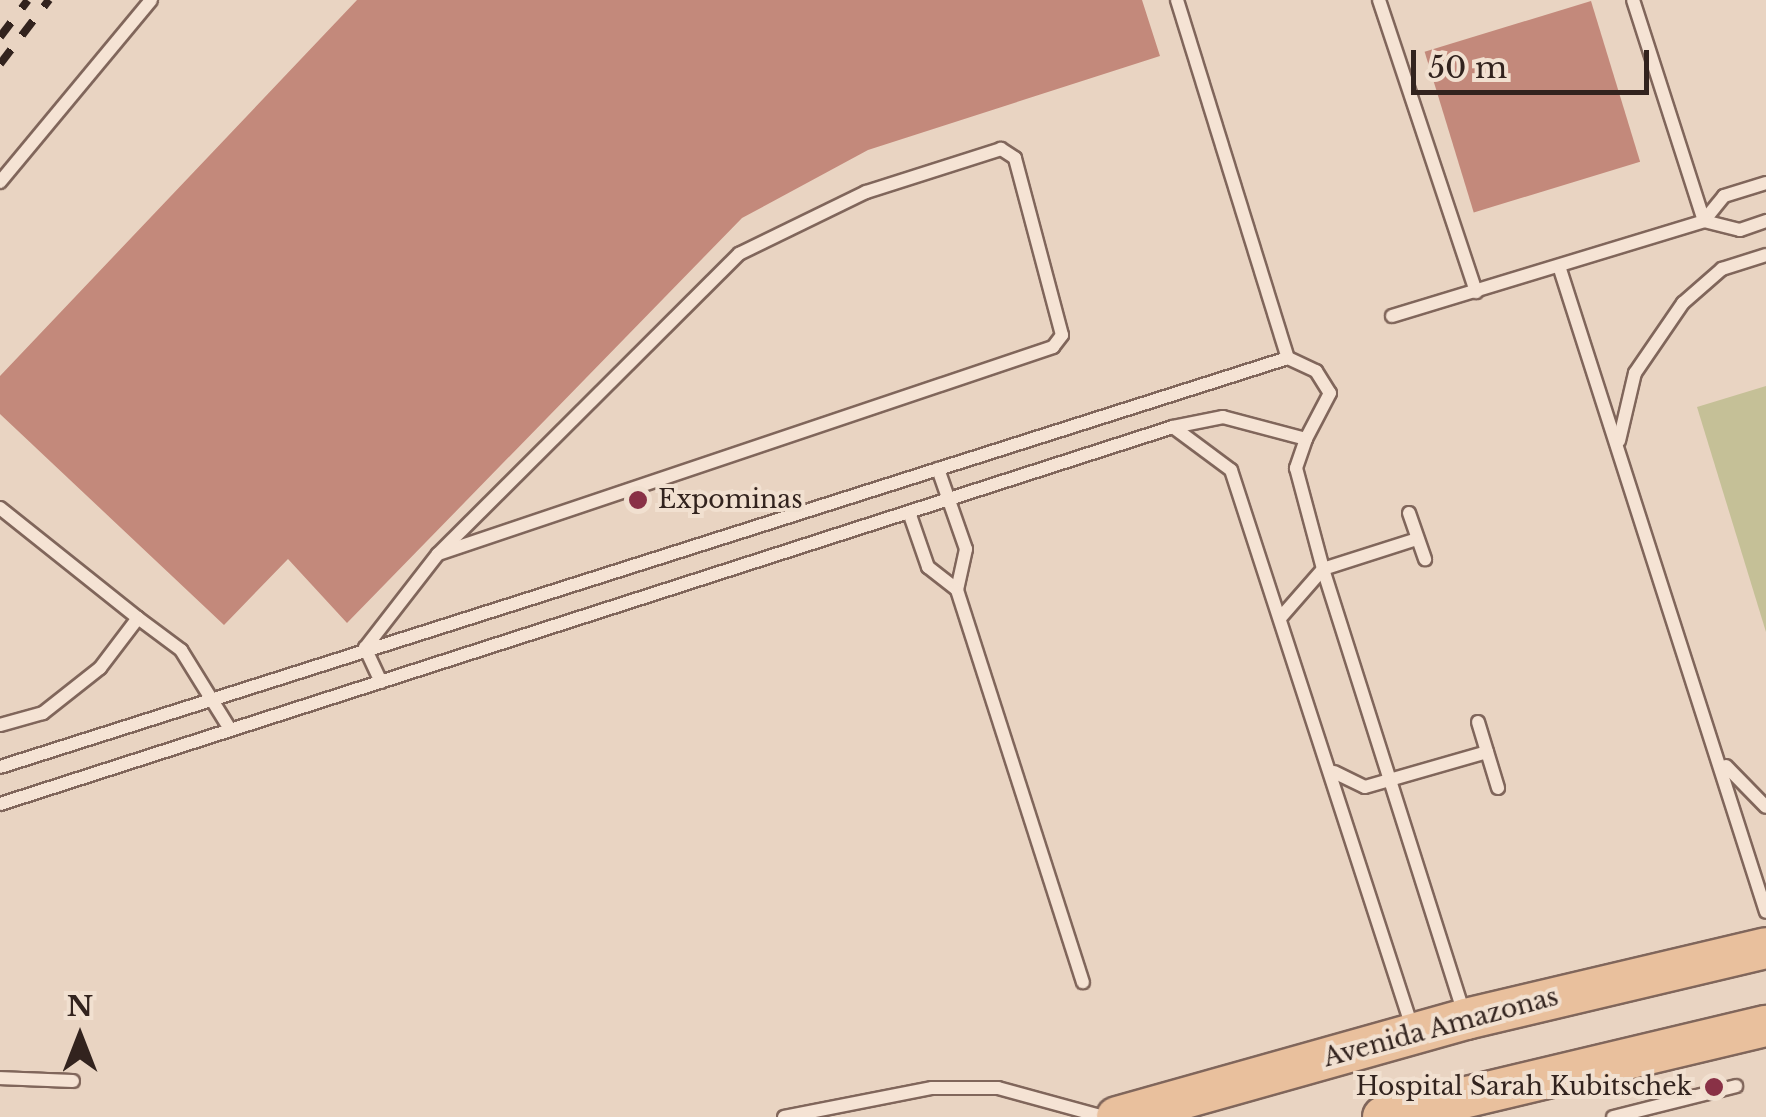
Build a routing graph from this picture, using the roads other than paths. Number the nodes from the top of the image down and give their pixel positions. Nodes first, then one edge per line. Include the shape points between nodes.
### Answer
1 (151, 0) edge
2 (1177, 0) edge
3 (1380, 0) edge
4 (1633, 0) edge
5 (0, 182) edge
6 (1766, 182) edge
7 (1704, 221) junction
8 (1766, 221) edge
9 (1766, 255) edge
10 (1560, 266) junction
11 (1476, 292) junction
12 (1392, 316) dead end
13 (1288, 358) junction
14 (1173, 427) junction
15 (1306, 439) junction
16 (1618, 443) junction
17 (938, 469) junction
18 (952, 504) junction
19 (0, 508) edge
20 (1409, 514) dead end
21 (912, 518) junction
22 (1416, 539) junction
23 (438, 554) junction
24 (1424, 558) dead end
25 (1323, 568) junction
26 (957, 590) junction
27 (1281, 617) junction
28 (138, 618) junction
29 (365, 648) junction
30 (380, 682) junction
31 (212, 699) junction
32 (1478, 722) dead end
33 (0, 725) edge
34 (230, 728) junction
35 (1486, 752) junction
36 (1721, 760) junction
37 (0, 766) edge
38 (1334, 772) junction
39 (1389, 782) junction
40 (1498, 788) dead end
41 (0, 804) edge
42 (1766, 806) edge
43 (1766, 912) edge
44 (1766, 948) edge
45 (1083, 982) dead end
46 (1466, 1019) junction
47 (1766, 1026) edge
48 (1414, 1034) junction
49 (0, 1078) edge
50 (74, 1080) dead end
51 (1736, 1086) dead end
52 (784, 1117) edge
53 (1104, 1117) edge
54 (1117, 1117) edge
55 (1383, 1117) edge
56 (1613, 1117) edge

1 - 5 lane
2 - 13 lane
3 - 11 lane
4 - 7 lane
6 - 7 lane via 1724,196
7 - 8 lane via 1740,230
7 - 10 lane
9 - 16 lane via 1722,269 1682,303 1635,373
10 - 11 lane
10 - 16 lane
11 - 12 lane
13 - 15 lane via 1316,371 1330,393
13 - 17 lane
14 - 15 lane via 1222,418
14 - 18 lane
14 - 27 lane via 1232,470
15 - 25 lane via 1296,468
16 - 36 lane
17 - 18 lane
17 - 29 lane
18 - 21 lane
18 - 26 lane via 966,548
19 - 28 lane
20 - 22 lane
21 - 26 lane via 928,567
21 - 30 lane
22 - 24 lane
22 - 25 lane
23 - 23 lane via 739,254 866,192 1001,149 1015,158 1062,335 1053,347
23 - 29 lane
25 - 27 lane
25 - 39 lane
26 - 45 lane
27 - 38 lane
28 - 31 lane via 181,650
28 - 33 lane via 100,668 43,713
29 - 30 lane
29 - 31 lane
30 - 34 lane
31 - 34 lane
31 - 37 lane
32 - 35 lane
34 - 41 lane
35 - 39 lane
35 - 40 lane
36 - 42 lane
36 - 43 lane
38 - 39 lane via 1365,787
38 - 48 lane
39 - 46 lane
44 - 46 main road, Avenida Amazonas
46 - 48 main road, Avenida Amazonas
47 - 55 main road
48 - 54 main road, Avenida Amazonas
49 - 50 lane
51 - 56 lane
52 - 53 lane via 932,1088 998,1088

